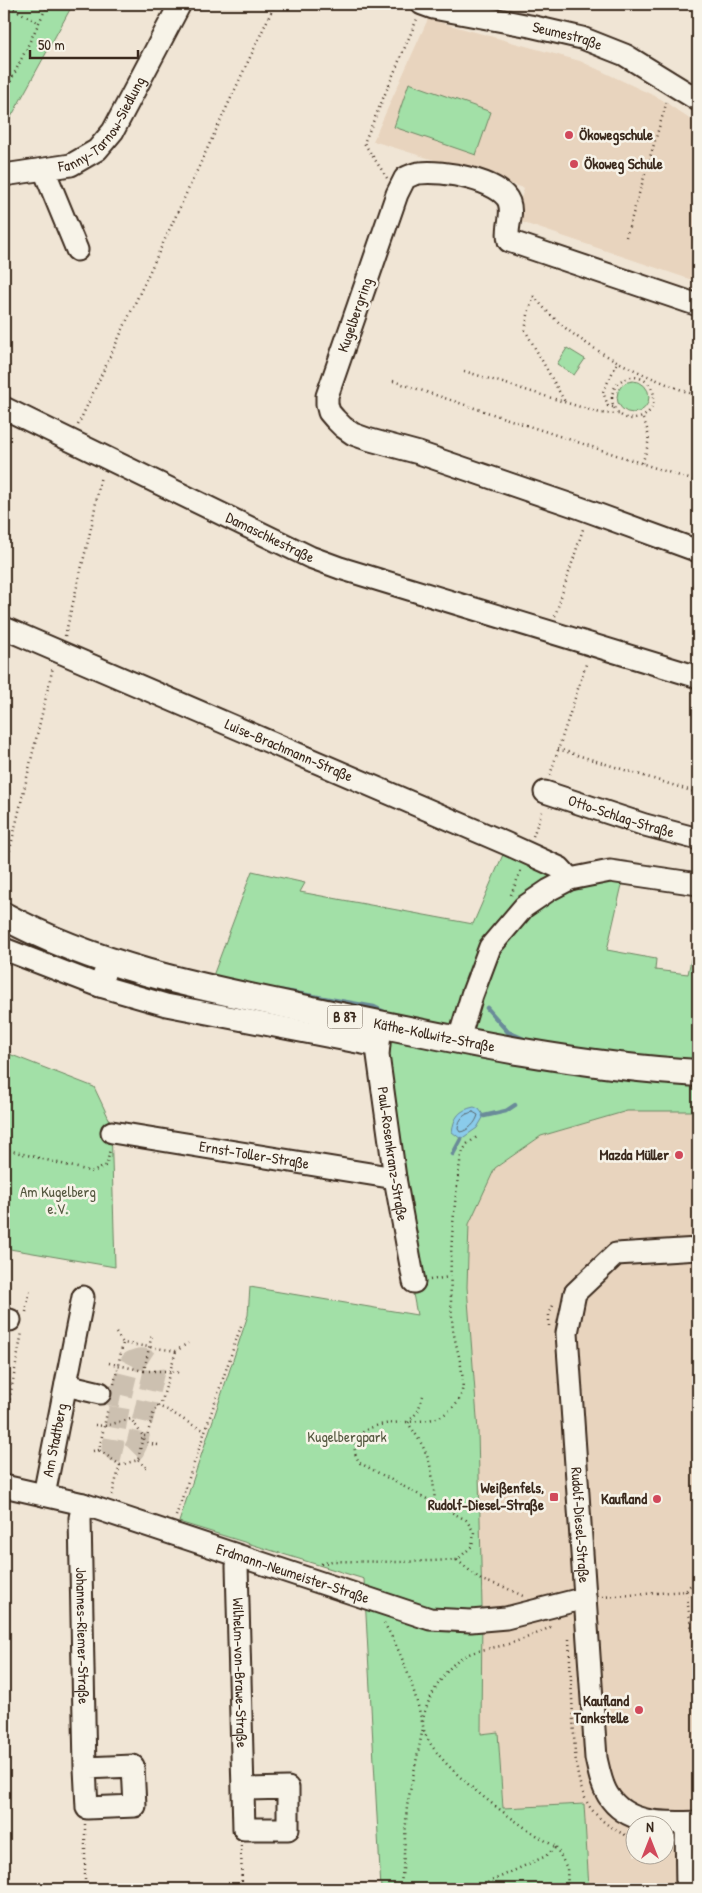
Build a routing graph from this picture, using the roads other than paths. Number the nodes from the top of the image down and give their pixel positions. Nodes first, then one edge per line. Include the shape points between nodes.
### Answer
1 (180, 4) edge
2 (423, 4) edge
3 (698, 100) edge
4 (44, 170) junction
5 (4, 175) edge
6 (77, 250) dead end
7 (698, 304) edge
8 (4, 408) edge
9 (698, 551) edge
10 (4, 628) edge
11 (698, 677) edge
12 (547, 792) road end
13 (698, 839) edge
14 (570, 879) junction
15 (698, 884) edge
16 (4, 916) edge
17 (4, 949) edge
18 (108, 961) junction
19 (100, 986) junction
20 (380, 1036) junction
21 (459, 1039) junction
22 (698, 1072) edge
23 (112, 1132) road end
24 (395, 1178) junction
25 (698, 1248) edge
26 (414, 1282) dead end
27 (83, 1297) dead end
28 (66, 1385) junction
29 (108, 1394) tunnel mouth
30 (4, 1486) edge
31 (44, 1495) junction
32 (83, 1504) junction
33 (239, 1557) junction
34 (585, 1598) junction
35 (85, 1768) junction
36 (243, 1788) junction
37 (692, 1822) edge
38 (687, 1889) edge

1 - 4 street, Fanny-Tarnow-Siedlung via 113,132 97,150 71,165
2 - 3 street, Seumestraße via 582,38 625,55
4 - 5 street, Fanny-Tarnow-Siedlung
4 - 6 street
7 - 9 street, Kugelbergring via 509,241 512,215 508,200 495,187 446,174 420,173 405,178 397,194 327,396 329,412 353,434 419,453
8 - 11 street, Damaschkestraße via 310,557
10 - 14 street, Luise-Brachmann-Straße via 527,853 560,868
12 - 13 street, Otto-Schlag-Straße
14 - 15 street via 610,871
14 - 21 street via 524,907 490,947
16 - 18 main road, Käthe-Kollwitz-Straße / B 87 via 52,940
17 - 19 street
18 - 19 street
18 - 20 main road, Käthe-Kollwitz-Straße / B 87
19 - 20 street via 166,1004
20 - 21 main road, Käthe-Kollwitz-Straße / B 87
20 - 24 street, Paul-Rosenkranz-Straße
21 - 22 main road, Käthe-Kollwitz-Straße / B 87 via 565,1060
23 - 24 street, Ernst-Toller-Straße
24 - 26 street, Paul-Rosenkranz-Straße
25 - 34 street, Rudolf-Diesel-Straße via 616,1254 575,1293 568,1333
27 - 28 street, Am Stadtberg
28 - 29 street, Am Stadtberg
28 - 31 street, Am Stadtberg
30 - 31 street, Erdmann-Neumeister-Straße
31 - 32 street, Erdmann-Neumeister-Straße
32 - 33 street, Erdmann-Neumeister-Straße
32 - 35 street, Johannes-Riemer-Straße via 80,1518
33 - 34 street, Erdmann-Neumeister-Straße via 430,1619 471,1621 506,1618
33 - 36 street, Wilhelm-von-Brawe-Straße
34 - 37 street, Rudolf-Diesel-Straße via 596,1758 609,1796 622,1810 642,1820
35 - 35 street, Johannes-Riemer-Straße via 86,1808 135,1806 133,1766
36 - 36 street, Wilhelm-von-Brawe-Straße via 244,1829 288,1829 288,1788
37 - 38 street

